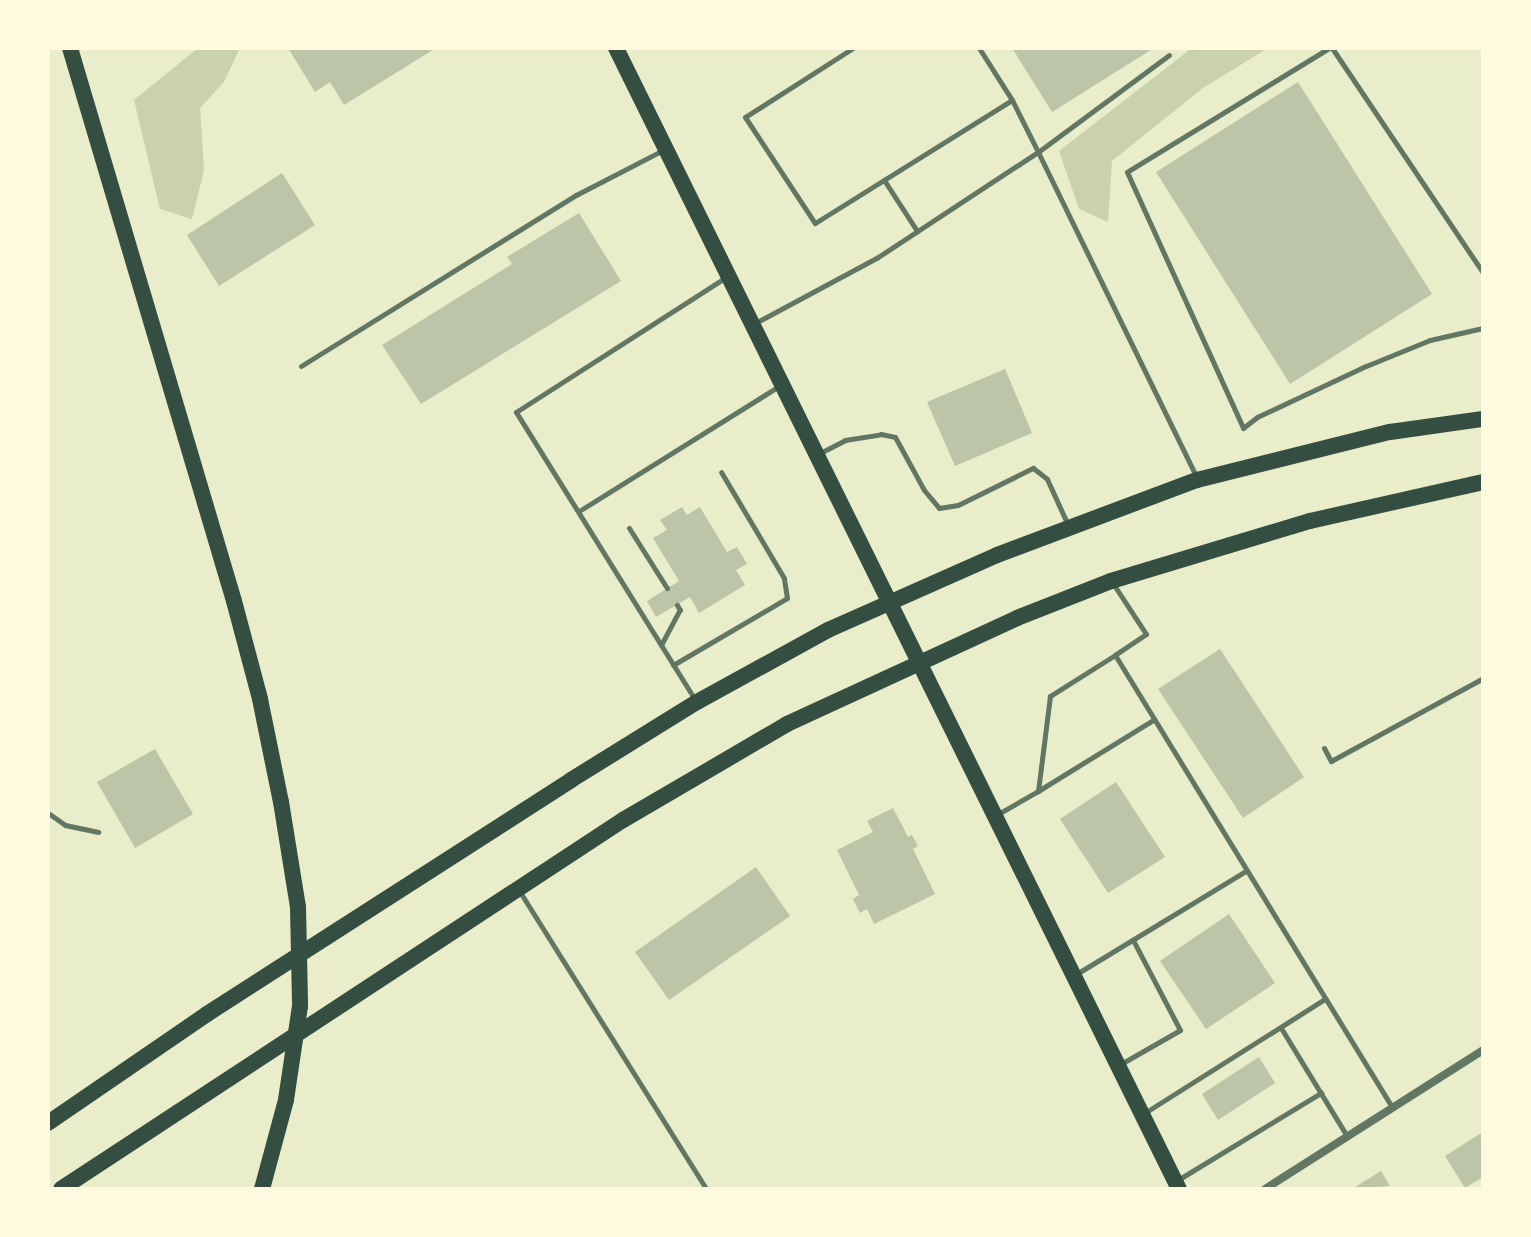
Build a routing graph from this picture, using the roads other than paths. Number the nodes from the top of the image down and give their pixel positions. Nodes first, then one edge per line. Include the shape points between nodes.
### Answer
1 (70, 48) edge
2 (616, 48) edge
3 (853, 48) edge
4 (979, 48) edge
5 (1330, 48) edge
6 (1169, 55) dead end
7 (1012, 100) junction
8 (665, 148) junction
9 (1038, 152) junction
10 (884, 180) junction
11 (917, 231) junction
12 (1483, 273) edge
13 (728, 275) junction
14 (752, 325) junction
15 (1483, 328) edge
16 (301, 366) dead end
17 (782, 384) junction
18 (1483, 419) edge
19 (817, 455) junction
20 (721, 472) dead end
21 (1197, 480) junction
22 (1483, 482) edge
23 (579, 511) junction
24 (1068, 526) junction
25 (629, 528) dead end
26 (1111, 581) junction
27 (667, 588) dead end
28 (889, 602) junction
29 (677, 605) dead end
30 (661, 645) junction
31 (1115, 655) junction
32 (918, 661) junction
33 (673, 665) junction
34 (1483, 678) edge
35 (697, 702) junction
36 (1153, 720) junction
37 (1324, 748) dead end
38 (1038, 791) junction
39 (48, 813) edge
40 (994, 817) junction
41 (98, 832) dead end
42 (1246, 871) junction
43 (518, 888) junction
44 (1133, 940) junction
45 (299, 956) junction
46 (1074, 975) junction
47 (1325, 999) junction
48 (1281, 1028) junction
49 (296, 1034) junction
50 (1483, 1050) edge
51 (1118, 1065) junction
52 (1321, 1093) junction
53 (1392, 1107) junction
54 (1142, 1114) junction
55 (48, 1123) edge
56 (1347, 1136) junction
57 (1177, 1185) edge
58 (61, 1189) edge
59 (262, 1189) edge
60 (706, 1189) edge
61 (1265, 1189) edge

1 - 45 main road via 260,699 298,907
2 - 8 main road
3 - 10 lane via 745,117 815,223
4 - 7 lane
5 - 12 lane
5 - 15 lane via 1127,172 1243,428 1366,366 1430,340
6 - 9 lane
7 - 9 lane
7 - 10 lane
8 - 13 main road
8 - 16 lane via 576,195
9 - 11 lane
9 - 21 lane
10 - 11 lane
11 - 14 lane
13 - 14 main road
13 - 23 lane via 516,412
14 - 17 main road
17 - 19 main road
17 - 23 lane
18 - 21 main road via 1390,432
19 - 24 lane via 845,440 895,437 939,508 958,505 1033,468 1047,479
19 - 28 main road
20 - 33 lane via 784,578 787,598
21 - 24 main road
22 - 26 main road via 1310,521
23 - 30 lane
24 - 28 main road
25 - 27 lane
26 - 31 lane via 1146,634
26 - 32 main road
28 - 32 main road
28 - 35 main road
29 - 30 lane via 680,610
30 - 33 lane
31 - 36 lane
31 - 38 lane via 1050,696
32 - 40 main road
32 - 43 main road via 787,724
33 - 35 lane
34 - 37 lane via 1331,761
35 - 45 main road
36 - 38 lane
36 - 42 lane
38 - 40 lane
39 - 41 lane via 65,825
40 - 46 main road
42 - 44 lane
42 - 47 lane
43 - 49 main road
43 - 60 lane
44 - 46 lane
44 - 51 lane via 1180,1030
45 - 49 main road
45 - 55 main road
46 - 51 main road
47 - 48 lane
47 - 53 lane
48 - 52 lane
48 - 54 lane
49 - 58 main road
49 - 59 main road via 286,1100
50 - 53 street
51 - 54 main road
52 - 56 lane
52 - 57 lane
53 - 56 street
54 - 57 main road
56 - 61 street

